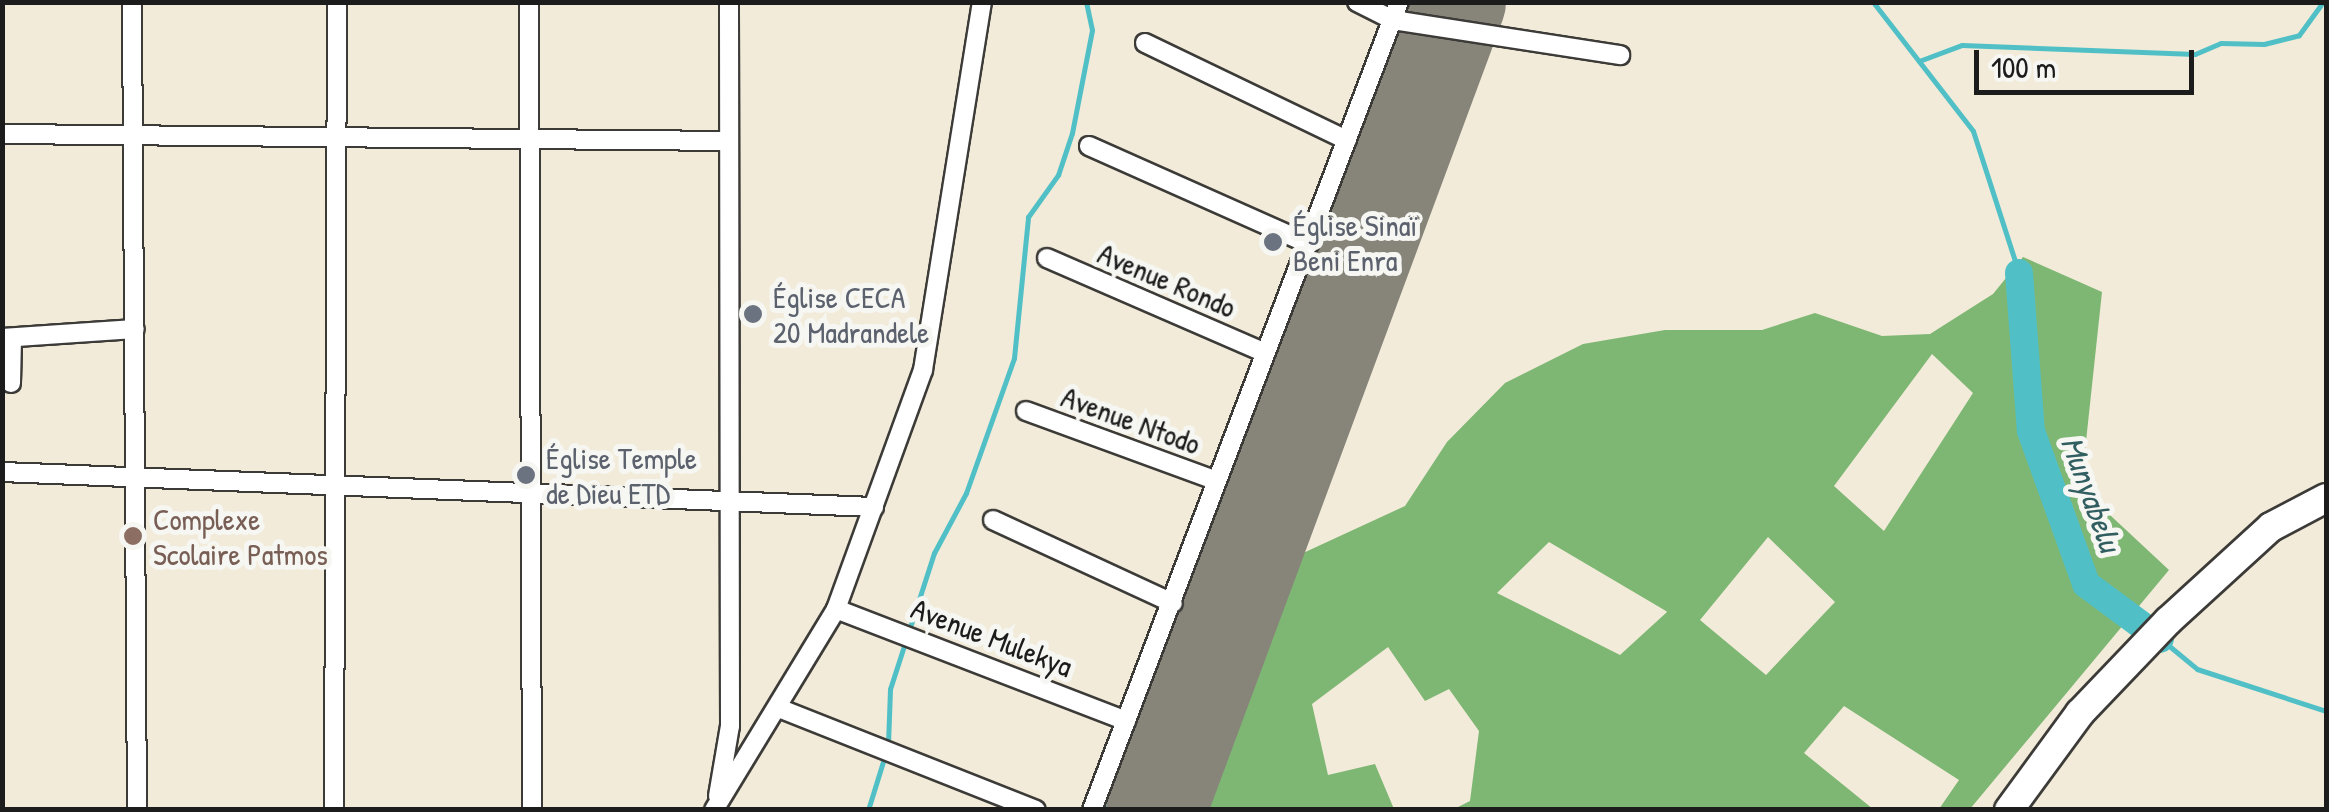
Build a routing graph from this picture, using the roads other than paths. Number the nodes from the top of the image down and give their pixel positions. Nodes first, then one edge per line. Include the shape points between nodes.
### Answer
1 (132, 2) edge
2 (337, 2) edge
3 (529, 2) edge
4 (728, 2) edge
5 (982, 2) edge
6 (1357, 2) edge
7 (1396, 11) edge
8 (1145, 43) dead end
9 (1620, 56) dead end
10 (338, 132) junction
11 (132, 133) junction
12 (2, 134) edge
13 (526, 140) junction
14 (1348, 140) junction
15 (728, 141) junction
16 (1088, 146) dead end
17 (1309, 244) junction
18 (1047, 258) dead end
19 (135, 329) junction
20 (7, 338) edge
21 (1266, 353) junction
22 (11, 382) dead end
23 (1026, 411) dead end
24 (2, 472) edge
25 (134, 479) junction
26 (1217, 481) junction
27 (339, 484) junction
28 (533, 490) junction
29 (728, 496) junction
30 (2326, 498) edge
31 (874, 507) junction
32 (993, 520) dead end
33 (1173, 603) junction
34 (836, 609) junction
35 (780, 709) junction
36 (1126, 721) junction
37 (719, 808) edge
38 (334, 809) edge
39 (136, 810) edge
40 (532, 810) edge
41 (1036, 810) edge
42 (1092, 810) edge
43 (2009, 810) edge

1 - 11 street
2 - 10 street
3 - 13 street
4 - 15 street
5 - 31 street via 922,370
6 - 7 street
7 - 9 street
7 - 14 street
8 - 14 street
10 - 11 street
10 - 13 street
10 - 27 street
11 - 12 street
11 - 19 street
13 - 15 street
13 - 28 street
14 - 17 street
15 - 29 street
16 - 17 street
17 - 21 street
18 - 21 street, Avenue Rondo
19 - 20 street
19 - 25 street
20 - 22 street
21 - 26 street
23 - 26 street, Avenue Ntodo
24 - 25 street
25 - 27 street
25 - 39 street
26 - 33 street
27 - 28 street
27 - 38 street
28 - 29 street
28 - 40 street
29 - 31 street
29 - 37 street via 730,726
30 - 43 highway via 2270,526 2158,632
31 - 34 street
32 - 33 street
33 - 36 street
34 - 35 street
34 - 36 street, Avenue Mulekya
35 - 37 street
35 - 41 street
36 - 42 street

